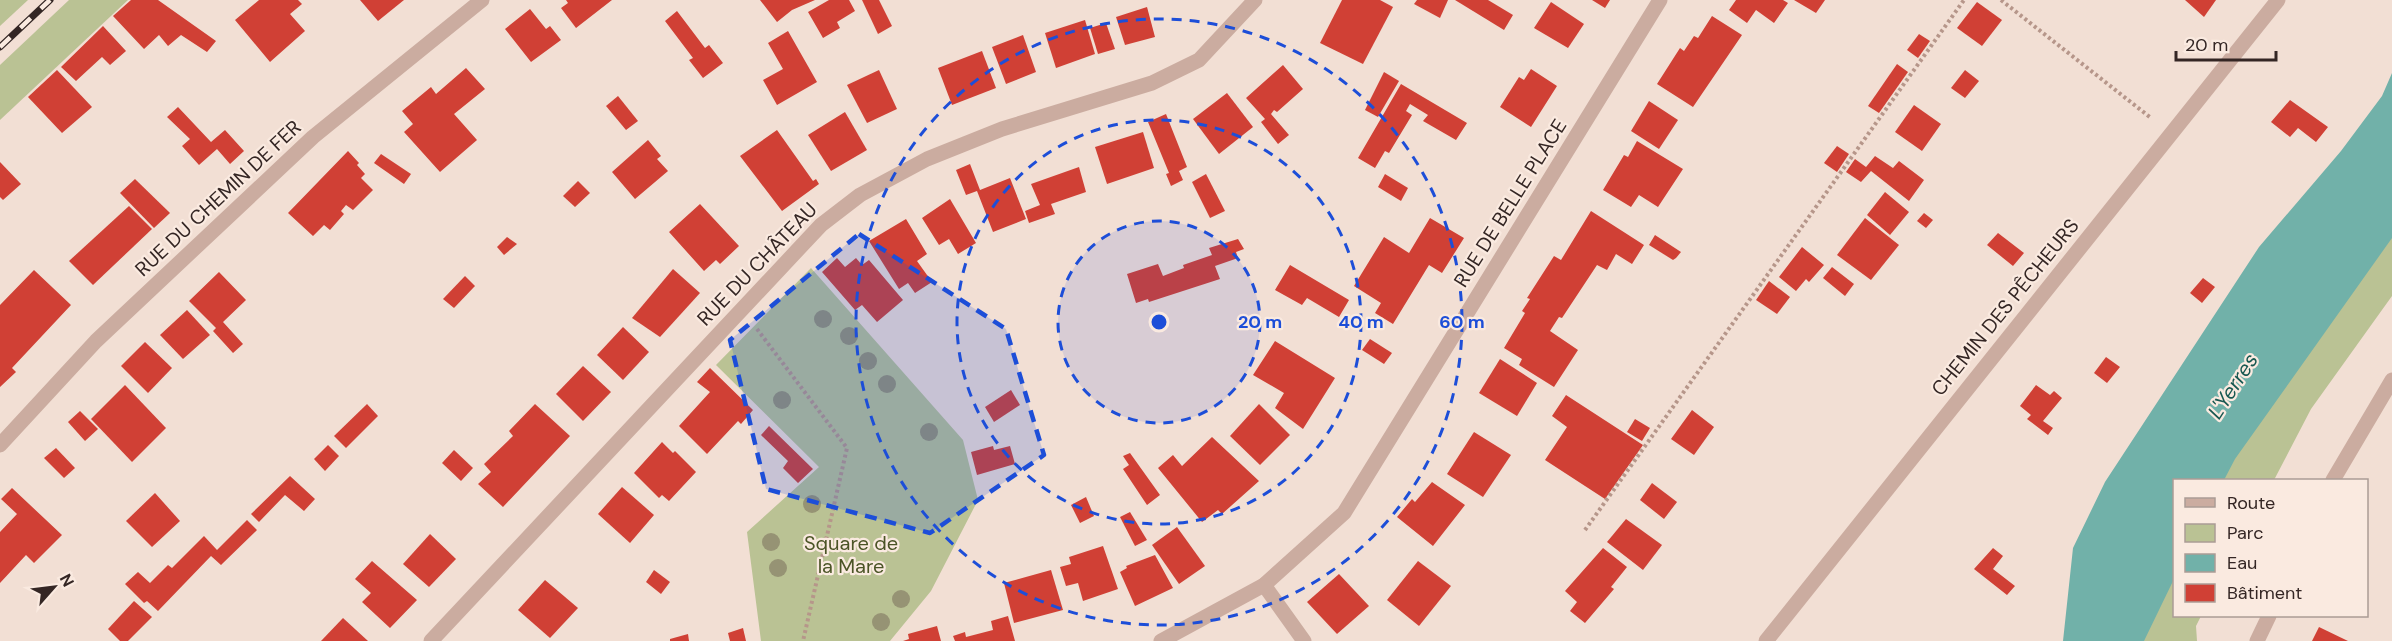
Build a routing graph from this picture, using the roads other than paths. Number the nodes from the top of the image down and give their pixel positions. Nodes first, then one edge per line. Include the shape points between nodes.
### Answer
1 (482, 0) edge
2 (1256, 0) edge
3 (1660, 0) edge
4 (2278, 0) edge
5 (2392, 380) edge
6 (0, 445) edge
7 (2333, 479) edge
8 (1264, 585) junction
9 (2268, 617) edge
10 (431, 641) edge
11 (1161, 641) edge
12 (1304, 641) edge
13 (1766, 641) edge
14 (2257, 641) edge

1 - 6 street, RUE DU CHEMIN DE FER via 313,137 96,341
2 - 10 street, RUE DU CHÂTEAU via 1199,60 1161,78 1002,129 927,159 860,195 821,225
3 - 8 street, RUE DE BELLE PLACE via 1344,513
4 - 13 street, CHEMIN DES PÊCHEURS
5 - 7 street
8 - 11 street, RUE DE BELLE PLACE
8 - 12 street
9 - 14 street

